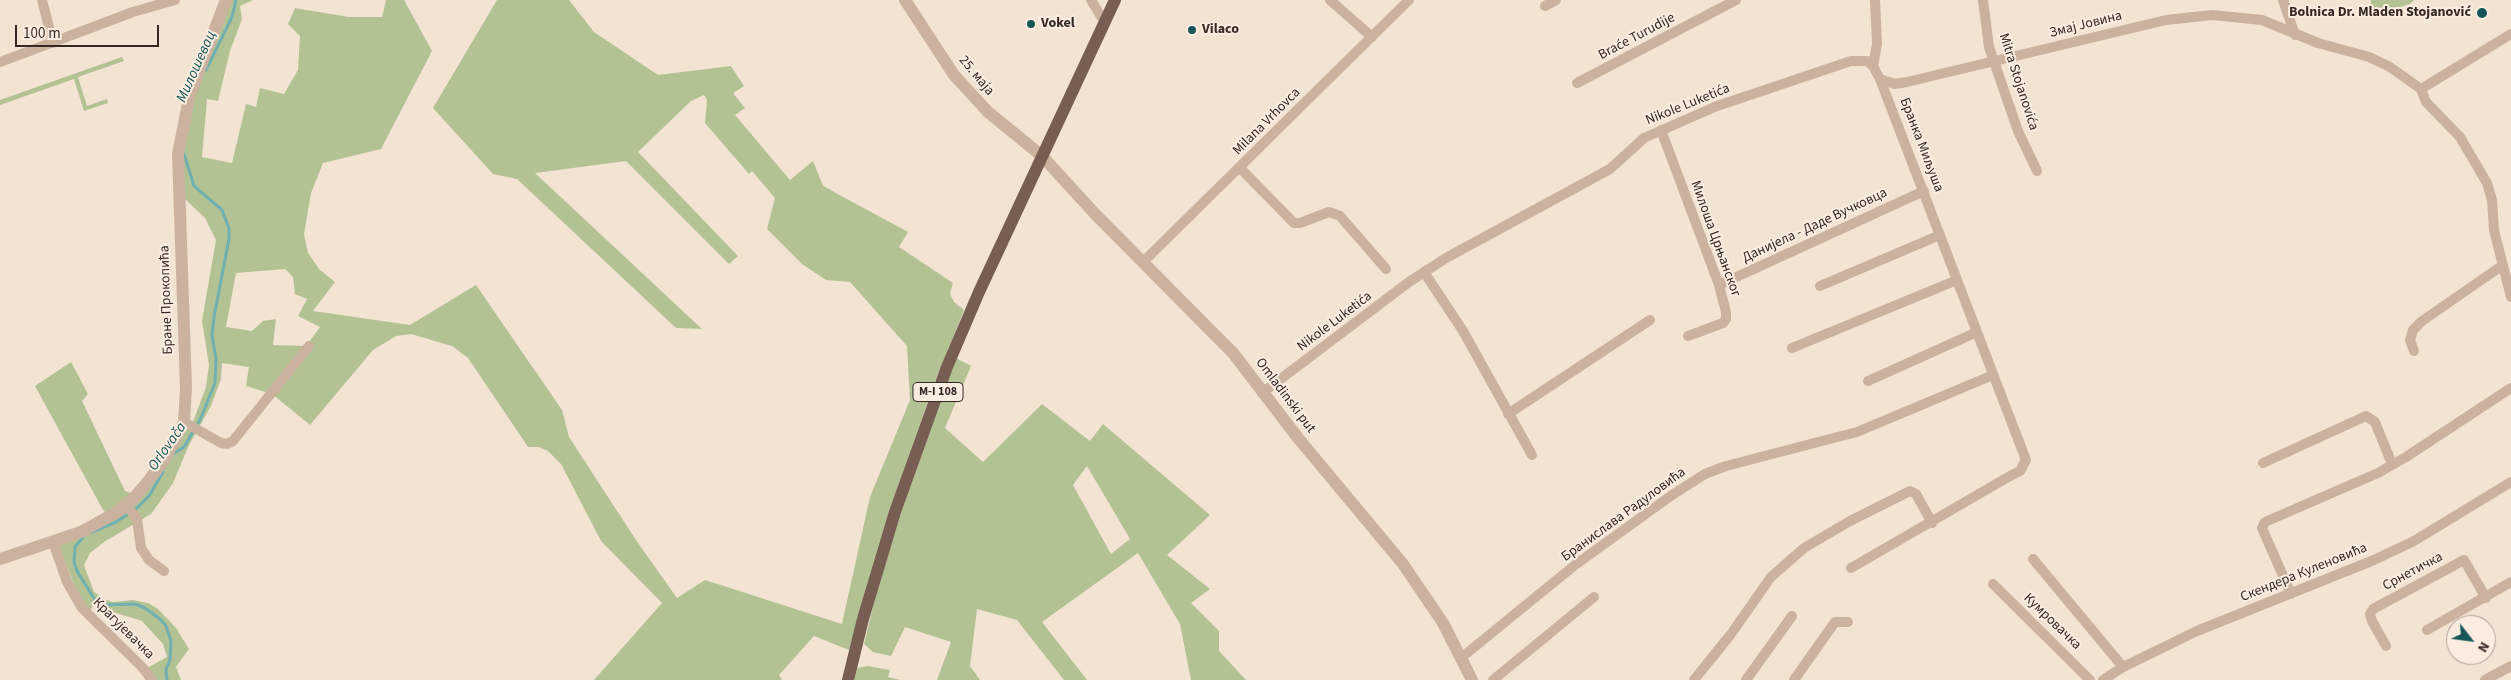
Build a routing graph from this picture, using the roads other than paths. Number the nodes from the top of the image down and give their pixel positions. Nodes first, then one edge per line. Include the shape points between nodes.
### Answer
1 (42, 0) edge
2 (174, 0) edge
3 (226, 0) edge
4 (905, 0) edge
5 (1091, 0) edge
6 (1115, 0) edge
7 (1330, 0) edge
8 (1409, 0) edge
9 (1556, 0) edge
10 (1736, 0) edge
11 (1875, 0) edge
12 (1983, 0) edge
13 (2283, 0) edge
14 (1545, 6) dead end
15 (1105, 23) junction
16 (2511, 34) edge
17 (2295, 35) junction
18 (1372, 37) junction
19 (53, 43) junction
20 (0, 62) edge
21 (1994, 62) junction
22 (1873, 66) junction
23 (1880, 79) junction
24 (1578, 83) dead end
25 (2420, 89) junction
26 (1661, 130) junction
27 (1042, 156) junction
28 (1240, 168) junction
29 (2037, 171) dead end
30 (1924, 191) junction
31 (1940, 235) junction
32 (1143, 262) junction
33 (2503, 266) junction
34 (1386, 269) dead end
35 (1424, 272) junction
36 (1957, 280) junction
37 (1719, 285) junction
38 (1820, 286) dead end
39 (2511, 297) edge
40 (1650, 320) dead end
41 (1976, 332) junction
42 (1688, 336) dead end
43 (308, 346) dead end
44 (1792, 348) dead end
45 (2414, 351) dead end
46 (1993, 375) junction
47 (1868, 381) dead end
48 (2511, 388) edge
49 (1262, 393) junction
50 (1508, 414) junction
51 (189, 425) junction
52 (1532, 455) dead end
53 (2263, 463) dead end
54 (2392, 464) junction
55 (2511, 482) edge
56 (131, 512) junction
57 (1932, 523) junction
58 (52, 542) junction
59 (0, 559) edge
60 (2033, 559) dead end
61 (1851, 568) dead end
62 (164, 571) dead end
63 (2511, 582) edge
64 (1993, 584) dead end
65 (2291, 594) junction
66 (1594, 597) dead end
67 (2486, 598) junction
68 (1792, 616) dead end
69 (1848, 622) dead end
70 (2427, 630) dead end
71 (2386, 646) dead end
72 (1461, 658) junction
73 (2123, 666) junction
74 (2511, 666) edge
75 (152, 680) edge
76 (848, 680) edge
77 (1472, 680) edge
78 (1493, 680) edge
79 (1694, 680) edge
80 (1746, 680) edge
81 (1794, 680) edge
82 (2090, 680) edge
83 (2103, 680) edge
84 (2485, 680) edge

1 - 19 street
2 - 19 street
3 - 51 street, Бране Прокопића via 190,94 178,154
4 - 27 street, 25. маја via 954,75 988,112
5 - 15 street
6 - 15 main road, M-I 108
7 - 18 street
8 - 18 street, Milana Vrhovca
9 - 14 street
10 - 24 street, Braće Turudije
11 - 22 street via 1877,44
12 - 21 street, Mitra Stojanovića
13 - 17 street
15 - 27 main road, M-I 108
16 - 25 street
17 - 21 street, Змај Јовина via 2262,20 2192,16
17 - 25 street, Змај Јовина via 2368,56 2390,67
18 - 28 street, Milana Vrhovca
19 - 20 street
21 - 23 street, Змај Јовина via 1895,84
21 - 29 street, Mitra Stojanovića via 2018,131
22 - 23 street, Бранка Миљуша
22 - 26 street, Nikole Luketića via 1861,60 1851,61 1717,106
23 - 30 street, Бранка Миљуша
25 - 33 street via 2426,102 2460,137 2487,183
26 - 35 street, Nikole Luketića via 1644,138 1610,169
26 - 37 street, Милоша Црњанског
27 - 32 street, Omladinski put
27 - 76 main road, M-I 108 via 979,292 928,417 895,512
28 - 32 street, Milana Vrhovca
28 - 34 street via 1294,224 1329,212 1340,216
30 - 31 street, Бранка Миљуша
30 - 37 street, Данијела - Даде Вучковца
31 - 36 street, Бранка Миљуша
31 - 38 street
32 - 49 street, Omladinski put via 1228,347
33 - 39 street
33 - 45 street via 2417,325 2410,340
35 - 49 street, Nikole Luketića
35 - 50 street via 1463,331
36 - 41 street, Бранка Миљуша
36 - 44 street
37 - 42 street, Милоша Црњанског via 1726,319 1716,328
40 - 50 street
41 - 46 street, Бранка Миљуша
41 - 47 street
43 - 51 street via 233,441 221,443
46 - 57 street, Бранка Миљуша via 2026,460 2020,470
46 - 72 street, Бранислава Радуловића via 1857,432 1705,474 1575,565
48 - 54 street
49 - 72 street, Omladinski put via 1403,564 1443,623
50 - 52 street
51 - 56 street, Бране Прокопића
53 - 54 street via 2366,416 2375,422
54 - 65 street via 2262,525
55 - 65 street, Скендера Куленовића via 2414,541
56 - 58 street, Бране Прокопића
56 - 62 street via 141,548
57 - 61 street
57 - 79 street via 1916,494 1910,491 1804,548 1771,577
58 - 59 street, Бране Прокопића
58 - 75 street, Крагујевачка via 67,582 82,608 142,666
60 - 73 street
63 - 67 street
64 - 82 street, Кумровачка
65 - 73 street, Скендера Куленовића via 2197,631
66 - 78 street
67 - 70 street
67 - 71 street, Срнетичка via 2464,560 2373,609 2370,614 2372,621
68 - 80 street
69 - 81 street via 1836,622
72 - 77 street, Omladinski put
73 - 83 street, Скендера Куленовића
74 - 84 street

